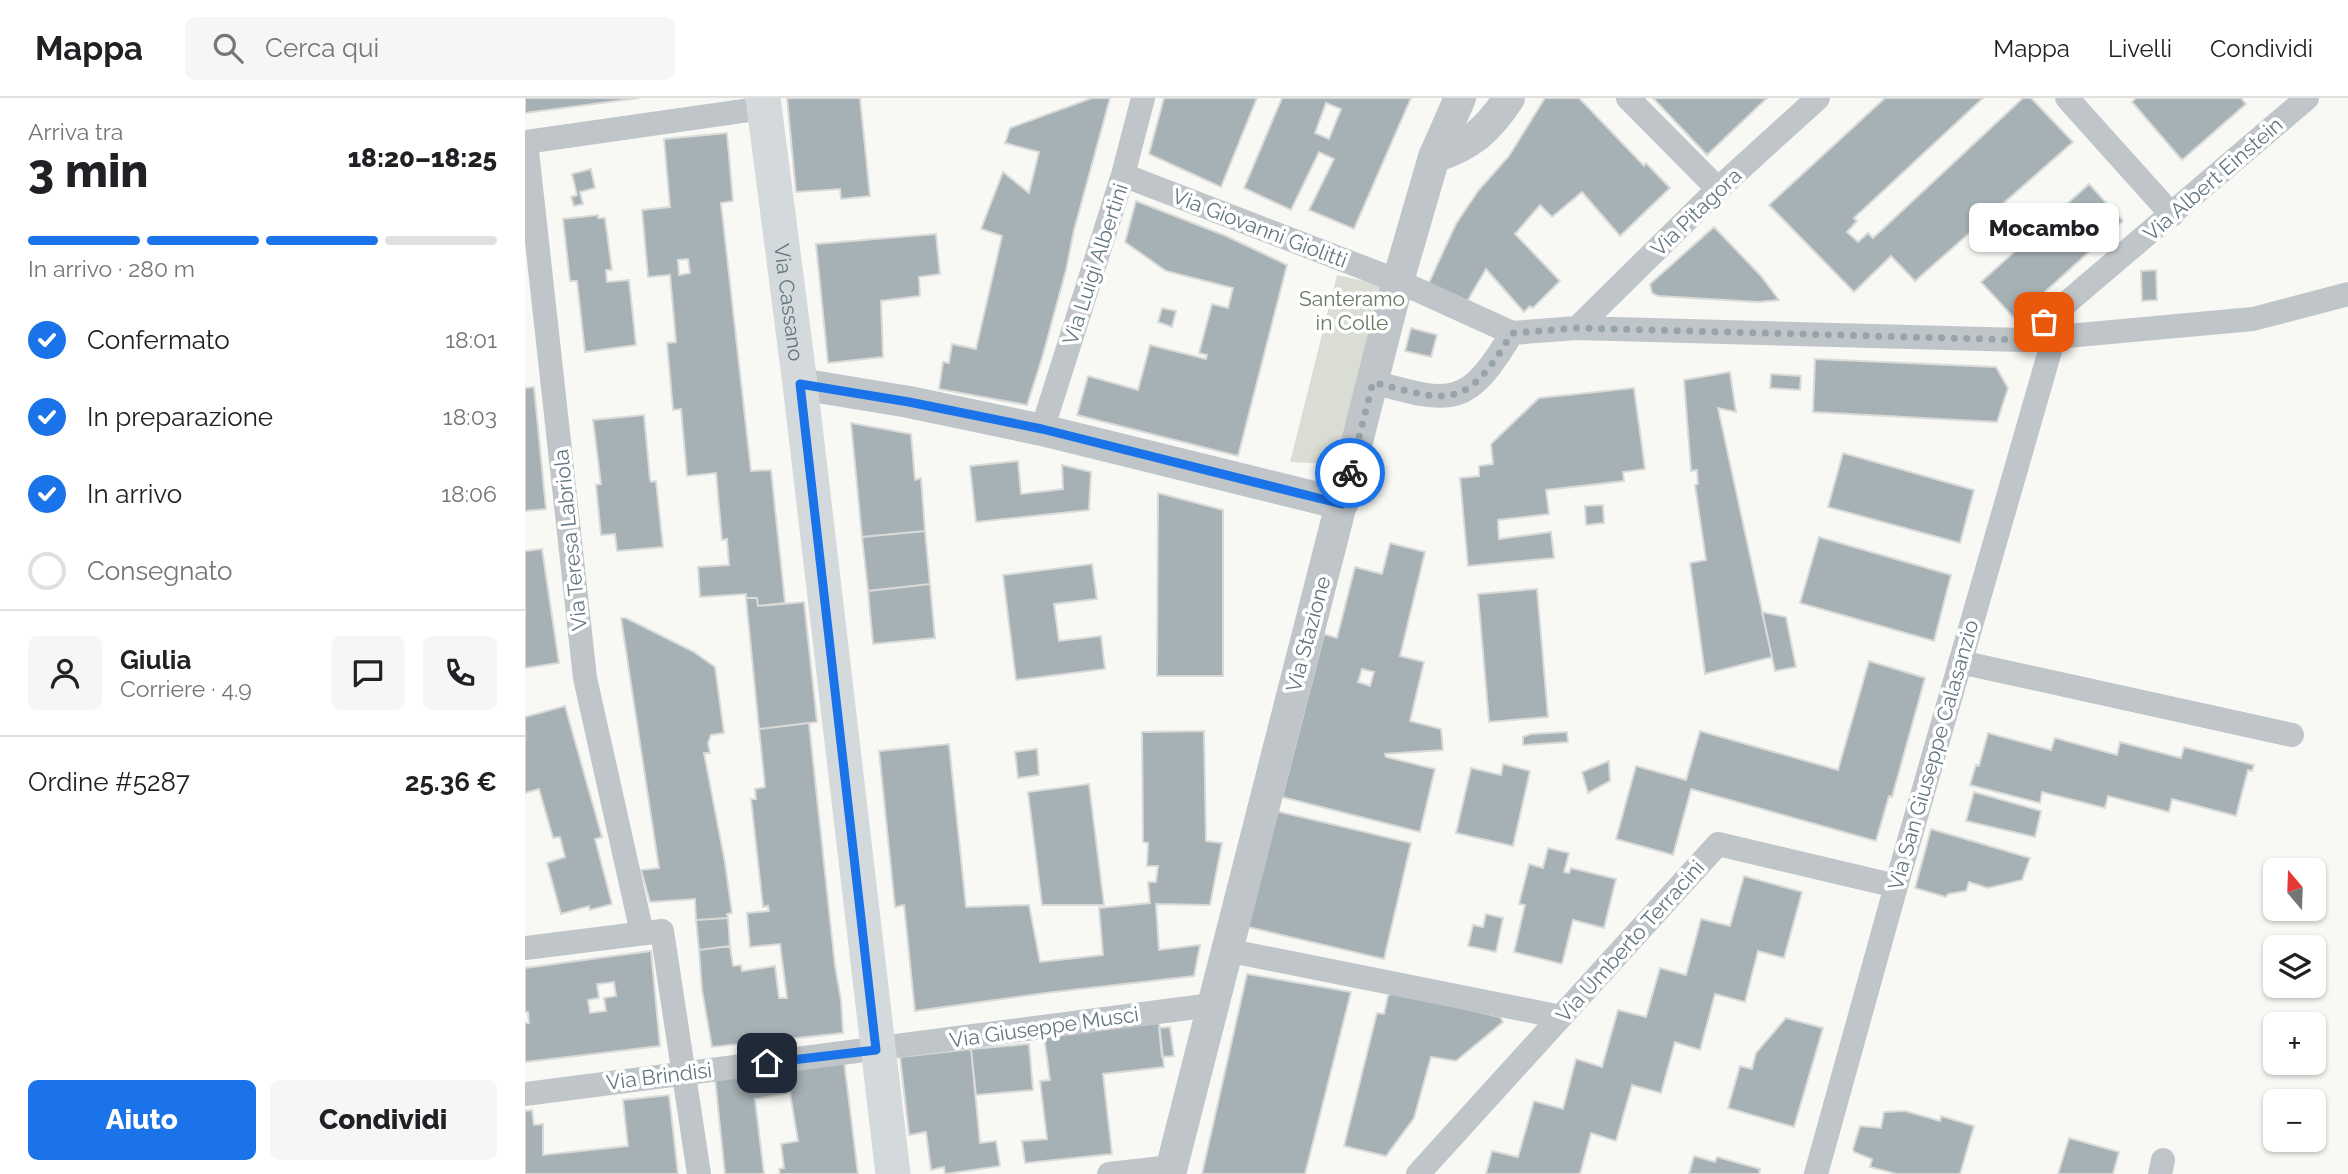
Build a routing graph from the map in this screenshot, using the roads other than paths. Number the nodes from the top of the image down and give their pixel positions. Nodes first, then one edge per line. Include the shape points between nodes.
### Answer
1 (1143, 98) edge
2 (1460, 98) edge
3 (1509, 98) edge
4 (1628, 98) edge
5 (1818, 98) edge
6 (2067, 98) edge
7 (2307, 98) edge
8 (763, 103) edge
9 (526, 142) edge
10 (1434, 157) junction
11 (1123, 175) junction
12 (1718, 189) junction
13 (2172, 215) junction
14 (1398, 281) junction
15 (2348, 295) edge
16 (1577, 328) junction
17 (1512, 333) junction
18 (2054, 337) junction
19 (2022, 340) junction
20 (1373, 382) junction
21 (800, 384) junction
22 (1042, 429) junction
23 (1342, 504) junction
24 (1960, 662) junction
25 (2292, 736) dead end
26 (1896, 886) junction
27 (652, 932) junction
28 (525, 948) edge
29 (1226, 950) junction
30 (1212, 1005) junction
31 (1561, 1017) junction
32 (876, 1050) junction
33 (685, 1073) junction
34 (525, 1094) edge
35 (1170, 1170) edge
36 (699, 1174) edge
37 (893, 1174) edge
38 (1109, 1174) edge
39 (1418, 1174) edge
40 (1816, 1174) edge

1 - 11 street, Via Luigi Albertini
2 - 10 street, Via Stazione
3 - 10 street via 1475,138
4 - 12 street
5 - 12 street, Via Pitagora
6 - 13 street
7 - 13 street, Via Albert Einstein
8 - 9 street
8 - 21 main road, Via Cassano
9 - 27 street, Via Teresa Labriola via 585,678
10 - 14 street, Via Stazione
11 - 14 street, Via Giovanni Giolitti
11 - 22 street, Via Luigi Albertini
12 - 16 street, Via Pitagora
13 - 19 street, Via Albert Einstein
14 - 17 street, Via Giovanni Giolitti
14 - 20 street, Via Stazione
15 - 18 street via 2253,319
16 - 17 street
16 - 19 street
17 - 20 street via 1491,368 1459,393 1436,397
18 - 19 street
18 - 24 street, Via San Giuseppe Calasanzio
20 - 23 street, Via Stazione
21 - 22 street
21 - 32 main road, Via Cassano
22 - 23 street
23 - 29 street, Via Stazione
24 - 25 street
24 - 26 street, Via San Giuseppe Calasanzio
26 - 31 street, Via Umberto Terracini via 1718,844
26 - 40 street, Via San Giuseppe Calasanzio
27 - 28 street
27 - 33 street, Via Teresa Labriola
29 - 30 street, Via Stazione
29 - 31 street
30 - 32 street, Via Giuseppe Musci
30 - 35 street, Via Stazione
31 - 39 street, Via Umberto Terracini
32 - 33 street, Via Brindisi
32 - 37 main road, Via Cassano
33 - 34 street, Via Brindisi
33 - 36 street, Via Teresa Labriola
35 - 38 street

